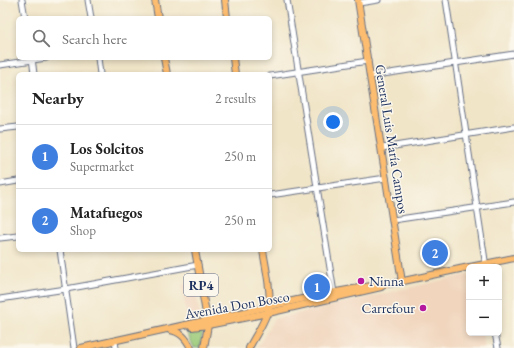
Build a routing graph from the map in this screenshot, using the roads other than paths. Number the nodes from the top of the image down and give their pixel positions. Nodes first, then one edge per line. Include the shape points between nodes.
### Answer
1 (22, 0) edge
2 (88, 0) edge
3 (155, 0) edge
4 (224, 0) edge
5 (287, 0) edge
6 (378, 0) edge
7 (446, 0) edge
8 (358, 2) edge
9 (25, 16) edge
10 (91, 16) edge
11 (158, 16) edge
12 (227, 16) edge
13 (514, 54) edge
14 (27, 60) edge
15 (32, 60) edge
16 (98, 60) edge
17 (164, 60) edge
18 (233, 60) edge
19 (368, 62) junction
20 (456, 63) junction
21 (0, 65) edge
22 (34, 72) edge
23 (100, 72) edge
24 (167, 72) edge
25 (235, 72) edge
26 (299, 72) junction
27 (272, 76) edge
28 (370, 76) junction
29 (16, 127) edge
30 (514, 127) edge
31 (0, 129) edge
32 (466, 134) junction
33 (382, 148) junction
34 (386, 178) junction
35 (16, 180) edge
36 (0, 184) edge
37 (317, 188) junction
38 (272, 195) edge
39 (514, 202) edge
40 (477, 207) junction
41 (393, 220) junction
42 (16, 236) edge
43 (0, 238) edge
44 (60, 252) edge
45 (196, 252) edge
46 (263, 252) edge
47 (514, 258) edge
48 (486, 264) edge
49 (490, 264) edge
50 (198, 265) junction
51 (466, 268) edge
52 (402, 282) junction
53 (66, 289) junction
54 (334, 292) junction
55 (0, 299) edge
56 (269, 306) junction
57 (268, 313) junction
58 (207, 323) junction
59 (169, 329) junction
60 (496, 336) edge
61 (115, 341) junction
62 (74, 348) edge
63 (81, 348) edge
64 (116, 348) edge
65 (190, 348) edge
66 (204, 348) edge
67 (249, 348) edge
68 (498, 348) edge

1 - 9 street
2 - 10 street
3 - 11 main road
4 - 12 main road
5 - 26 street
6 - 8 street
7 - 20 street
8 - 19 main road, General Luis María Campos
13 - 20 street
14 - 21 street
15 - 22 street
16 - 23 street
17 - 24 main road
18 - 25 main road
19 - 26 street
19 - 28 main road, General Luis María Campos
20 - 28 street
20 - 32 street
26 - 27 street
26 - 37 street
28 - 33 main road, General Luis María Campos
29 - 31 street
30 - 32 street
32 - 33 street
32 - 40 street
33 - 34 main road, General Luis María Campos
34 - 37 street
34 - 41 main road, General Luis María Campos
35 - 36 street
37 - 38 street
37 - 54 street
39 - 40 street
40 - 41 street
40 - 48 street
41 - 52 main road, General Luis María Campos
42 - 43 street
44 - 53 street
45 - 50 main road, RP4
46 - 56 main road
47 - 49 main road, Avenida Don Bosco
50 - 53 street
50 - 58 main road, RP4
51 - 52 main road, Avenida Don Bosco
52 - 54 main road, Avenida Don Bosco
52 - 57 main road, Avenida Don Bosco
53 - 55 street
53 - 62 street
54 - 56 main road, Avenida Don Bosco
56 - 57 main road
56 - 58 main road, Avenida Don Bosco
57 - 58 main road, Avenida Don Bosco
57 - 67 main road
58 - 59 main road, Avenida Don Bosco
58 - 66 main road, RP4
59 - 61 main road, Avenida Don Bosco
59 - 65 main road via 181,333
60 - 68 street
61 - 63 main road, Avenida Don Bosco
61 - 64 street

